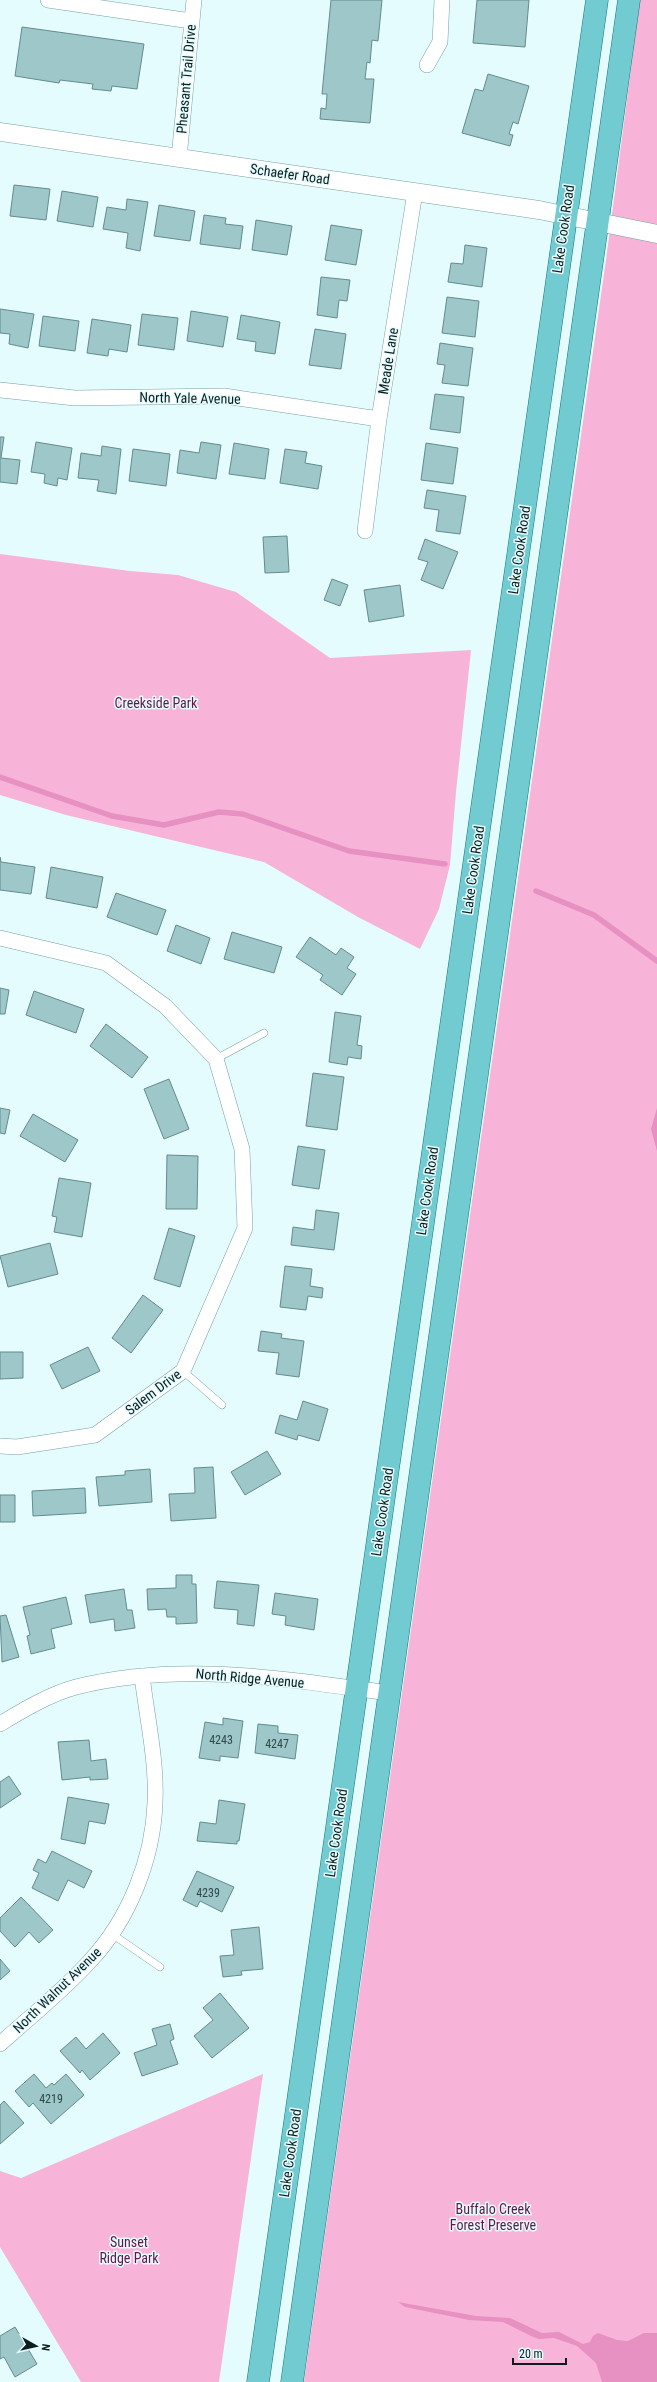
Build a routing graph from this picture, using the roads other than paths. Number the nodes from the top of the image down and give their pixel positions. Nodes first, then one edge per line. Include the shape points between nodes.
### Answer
1 (48, 0) edge
2 (194, 0) edge
3 (442, 0) edge
4 (597, 0) edge
5 (629, 0) edge
6 (191, 21) junction
7 (426, 65) dead end
8 (0, 132) edge
9 (179, 158) junction
10 (415, 192) junction
11 (581, 218) junction
12 (657, 234) edge
13 (0, 390) edge
14 (379, 419) junction
15 (365, 531) dead end
16 (0, 938) edge
17 (264, 1033) dead end
18 (216, 1059) junction
19 (184, 1371) junction
20 (222, 1405) dead end
21 (0, 1446) edge
22 (142, 1676) junction
23 (356, 1689) junction
24 (389, 1693) junction
25 (0, 1724) edge
26 (112, 1934) junction
27 (160, 1966) dead end
28 (0, 2044) edge
29 (258, 2382) edge
30 (292, 2382) edge

1 - 6 street
2 - 6 street, Pheasant Trail Drive
3 - 7 street via 440,42
4 - 11 main road, Lake Cook Road
5 - 11 main road, Lake Cook Road
6 - 9 street, Pheasant Trail Drive
8 - 9 street, Schaefer Road
9 - 10 street, Schaefer Road
10 - 11 street, Schaefer Road
10 - 14 street, Meade Lane
11 - 12 street, Schaefer Road
11 - 23 main road, Lake Cook Road via 525,509
11 - 24 main road, Lake Cook Road
13 - 14 street, North Yale Avenue via 75,398 224,396
14 - 15 street, Meade Lane
16 - 18 street via 106,963 165,1006
17 - 18 lane
18 - 19 street, Salem Drive via 242,1149 245,1228
19 - 20 lane
19 - 21 street, Salem Drive via 95,1435
22 - 23 street, North Ridge Avenue via 189,1672 229,1673
22 - 25 street, North Ridge Avenue via 75,1688 25,1709
22 - 26 street, North Walnut Avenue via 155,1803 150,1842 139,1880
23 - 24 street, North Ridge Avenue
23 - 29 main road, Lake Cook Road
24 - 30 main road, Lake Cook Road
26 - 27 lane, North Walnut Avenue
26 - 28 street, North Walnut Avenue via 91,1961

